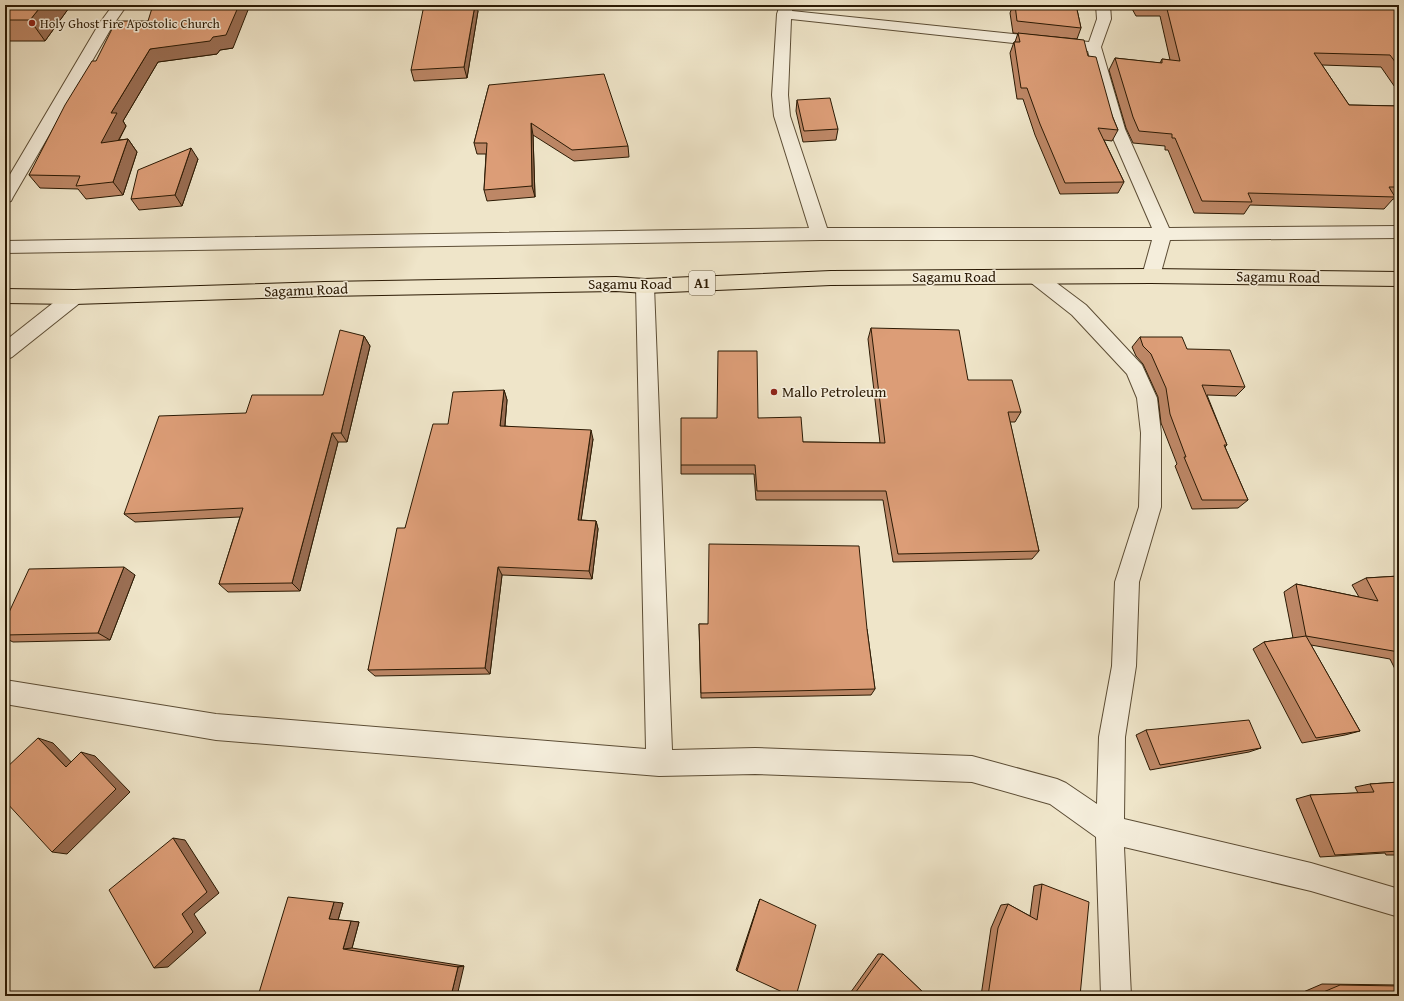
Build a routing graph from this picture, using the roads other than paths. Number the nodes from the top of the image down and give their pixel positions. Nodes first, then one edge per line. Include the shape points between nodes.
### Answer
1 (120, 5) edge
2 (1103, 5) edge
3 (786, 9) edge
4 (1094, 47) junction
5 (5, 197) edge
6 (1399, 232) edge
7 (820, 234) junction
8 (1163, 234) junction
9 (5, 247) edge
10 (1151, 276) junction
11 (1036, 277) junction
12 (1399, 279) edge
13 (645, 286) junction
14 (5, 296) edge
15 (74, 296) junction
16 (5, 352) edge
17 (5, 692) edge
18 (659, 763) junction
19 (1110, 830) junction
20 (1399, 903) edge
21 (1116, 996) edge

1 - 5 street via 106,24
2 - 4 street via 1104,19
3 - 4 street via 907,26
3 - 7 street via 780,95 782,116
4 - 8 street via 1117,129
6 - 8 street
7 - 8 street
7 - 9 street
8 - 10 street
10 - 11 highway, Sagamu Road / A1
10 - 12 highway, Sagamu Road / A1
11 - 13 highway, Sagamu Road / A1 via 831,278
11 - 19 street via 1079,310 1135,370 1147,398 1151,433 1150,507 1127,582 1124,666 1112,737
13 - 15 highway, Sagamu Road / A1 via 616,284 326,289
13 - 18 street
14 - 15 highway, Sagamu Road / A1
15 - 16 street
17 - 18 street via 216,727
18 - 19 street via 755,761 972,769 1057,792
19 - 20 street via 1311,877
19 - 21 street

